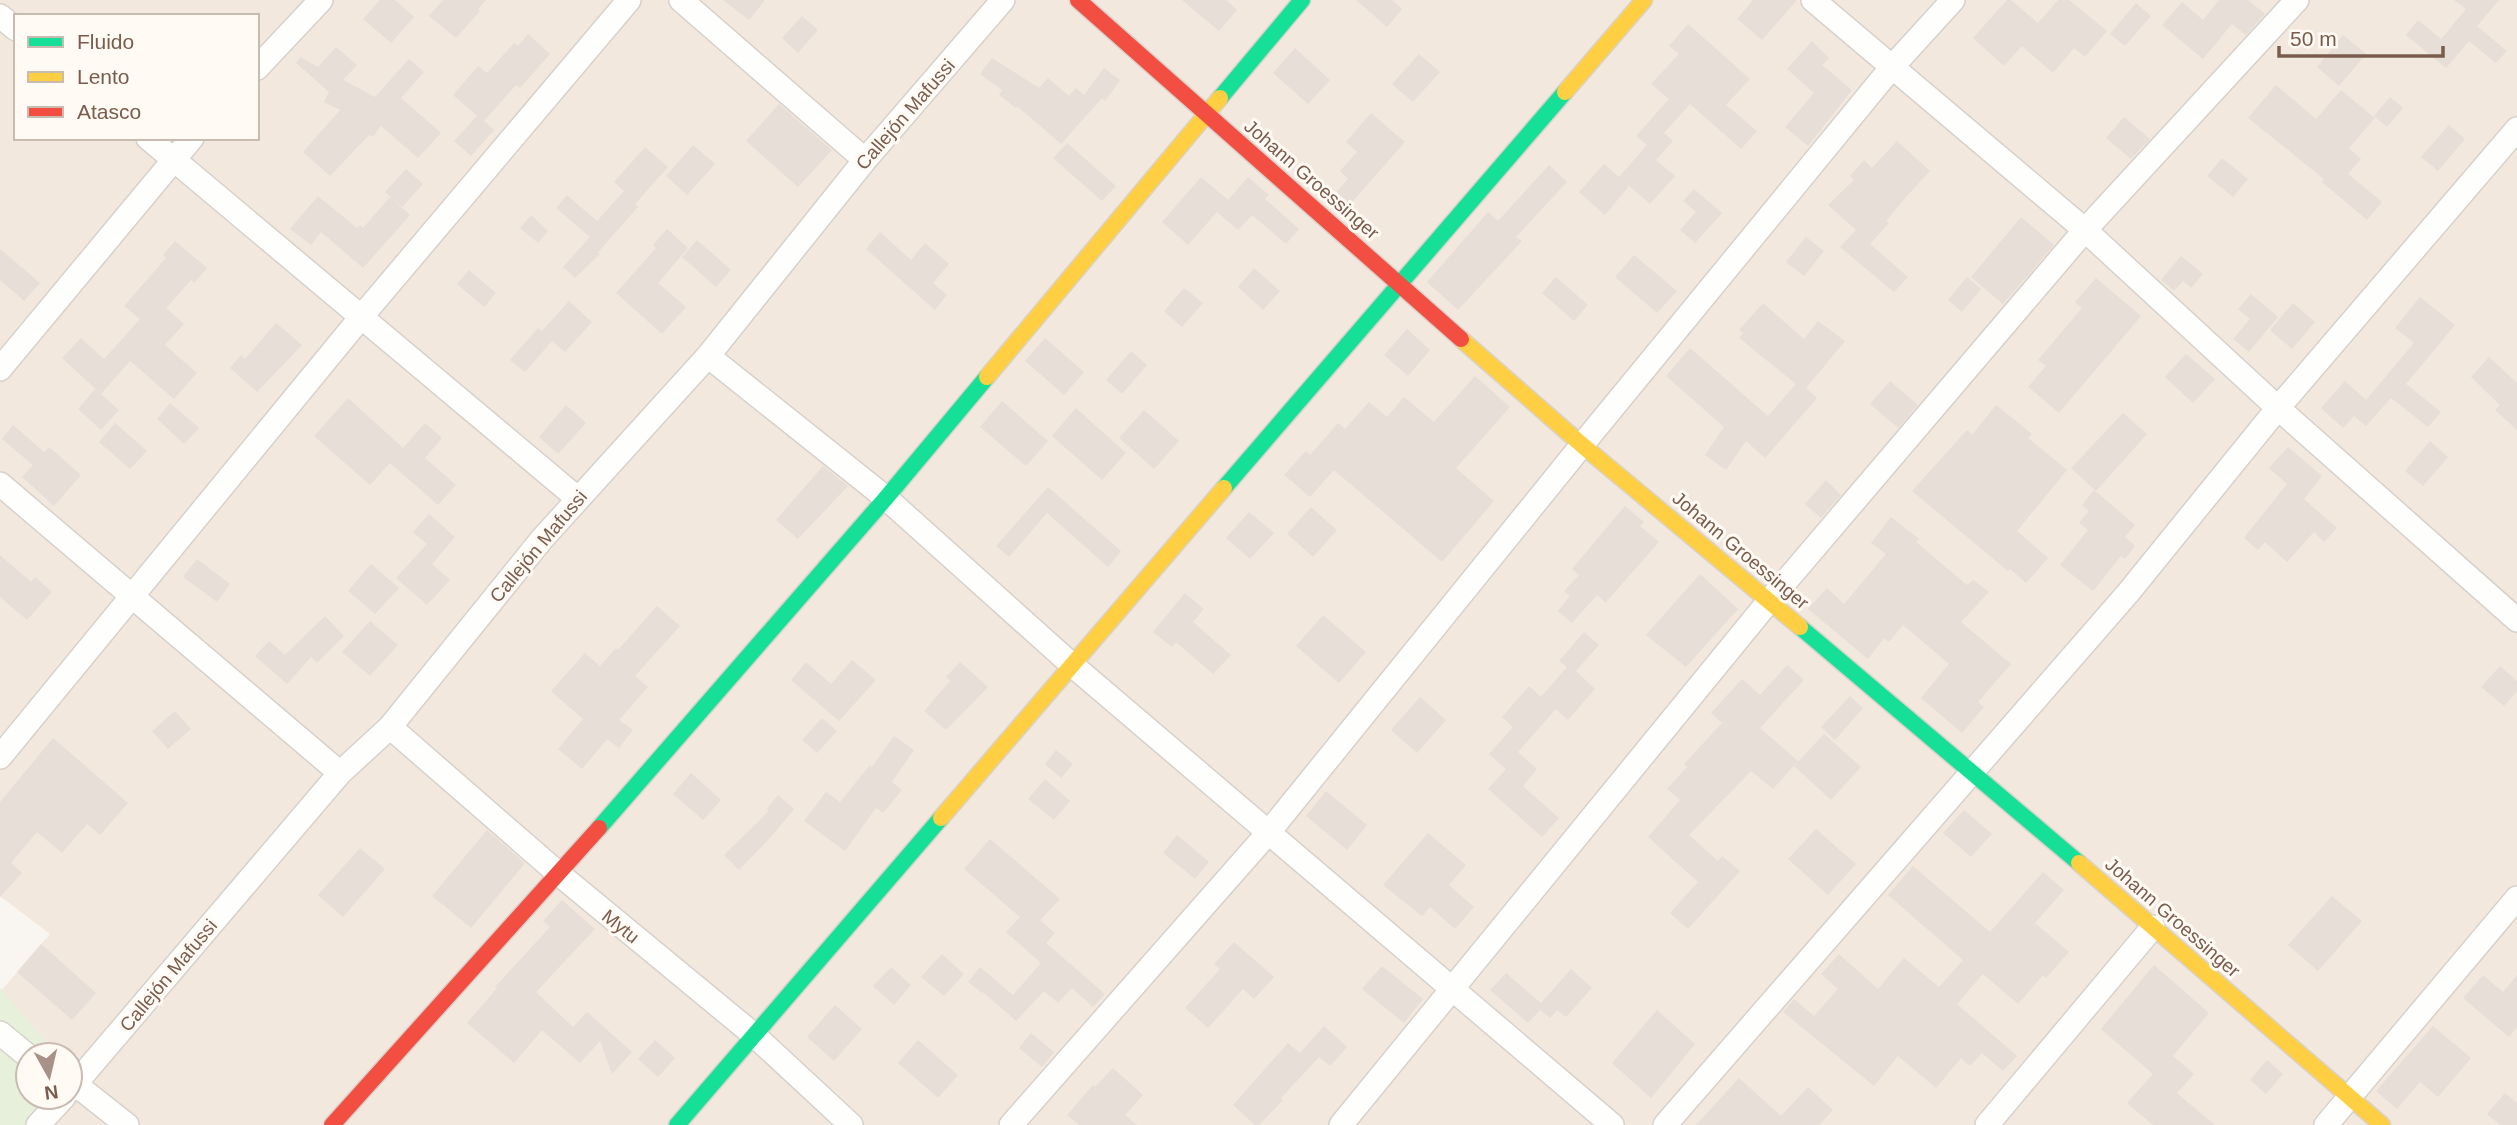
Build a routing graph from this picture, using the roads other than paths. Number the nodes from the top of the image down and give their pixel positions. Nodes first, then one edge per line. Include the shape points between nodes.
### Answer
1 (321, 0) edge
2 (629, 0) edge
3 (681, 0) edge
4 (1003, 0) edge
5 (1078, 0) edge
6 (1301, 0) edge
7 (1644, 0) edge
8 (1813, 0) edge
9 (1953, 0) edge
10 (2297, 0) edge
11 (0, 16) edge
12 (14, 27) edge
13 (259, 66) edge
14 (1892, 67) junction
15 (1206, 114) junction
16 (2517, 128) edge
17 (150, 140) edge
18 (190, 140) edge
19 (173, 159) junction
20 (864, 160) junction
21 (2085, 230) junction
22 (1400, 283) junction
23 (362, 316) junction
24 (708, 356) junction
25 (0, 369) edge
26 (2278, 408) junction
27 (1582, 444) junction
28 (0, 484) edge
29 (577, 498) junction
30 (886, 498) junction
31 (132, 595) junction
32 (1769, 601) junction
33 (2517, 620) edge
34 (1071, 664) junction
35 (390, 727) junction
36 (0, 757) edge
37 (1973, 772) junction
38 (340, 773) junction
39 (1268, 833) junction
40 (559, 874) junction
41 (2517, 898) edge
42 (2153, 927) junction
43 (1454, 988) junction
44 (0, 1033) edge
45 (754, 1035) junction
46 (14, 1044) edge
47 (84, 1072) edge
48 (2349, 1096) junction
49 (84, 1097) edge
50 (50, 1111) edge
51 (38, 1125) edge
52 (127, 1125) edge
53 (332, 1125) edge
54 (677, 1125) edge
55 (851, 1125) edge
56 (1012, 1125) edge
57 (1341, 1125) edge
58 (1612, 1125) edge
59 (1665, 1125) edge
60 (1987, 1125) edge
61 (2326, 1125) edge
62 (2382, 1125) edge

1 - 13 street
2 - 23 street
3 - 20 street
4 - 20 street, Callejón Mafussi
5 - 15 street, Johann Groessinger
6 - 15 street
7 - 22 street
8 - 14 street
9 - 14 street
10 - 21 street
11 - 12 street
14 - 21 street
14 - 27 street
15 - 22 street, Johann Groessinger
15 - 30 street
16 - 26 street
17 - 19 street
18 - 19 street
19 - 23 street
19 - 25 street
20 - 24 street, Callejón Mafussi
21 - 26 street
21 - 32 street
22 - 27 street, Johann Groessinger
22 - 34 street
23 - 29 street
23 - 31 street
24 - 29 street, Callejón Mafussi
24 - 30 street
26 - 33 street
26 - 37 street via 2128,593
27 - 32 street, Johann Groessinger
27 - 39 street
28 - 31 street
29 - 35 street, Callejón Mafussi
30 - 34 street
30 - 40 street
31 - 36 street
31 - 38 street
32 - 37 street, Johann Groessinger
32 - 43 street
34 - 39 street
34 - 45 street
35 - 38 street, Callejón Mafussi
35 - 40 street, Mytu
37 - 42 street, Johann Groessinger
37 - 59 street
38 - 47 street, Callejón Mafussi
39 - 43 street
39 - 56 street
40 - 45 street, Mytu
40 - 53 street
41 - 48 street
42 - 48 street, Johann Groessinger
42 - 60 street
43 - 57 street
43 - 58 street
44 - 46 street
45 - 54 street
45 - 55 street, Mytu
48 - 61 street
48 - 62 street, Johann Groessinger
49 - 52 street
50 - 51 street, Callejón Mafussi

